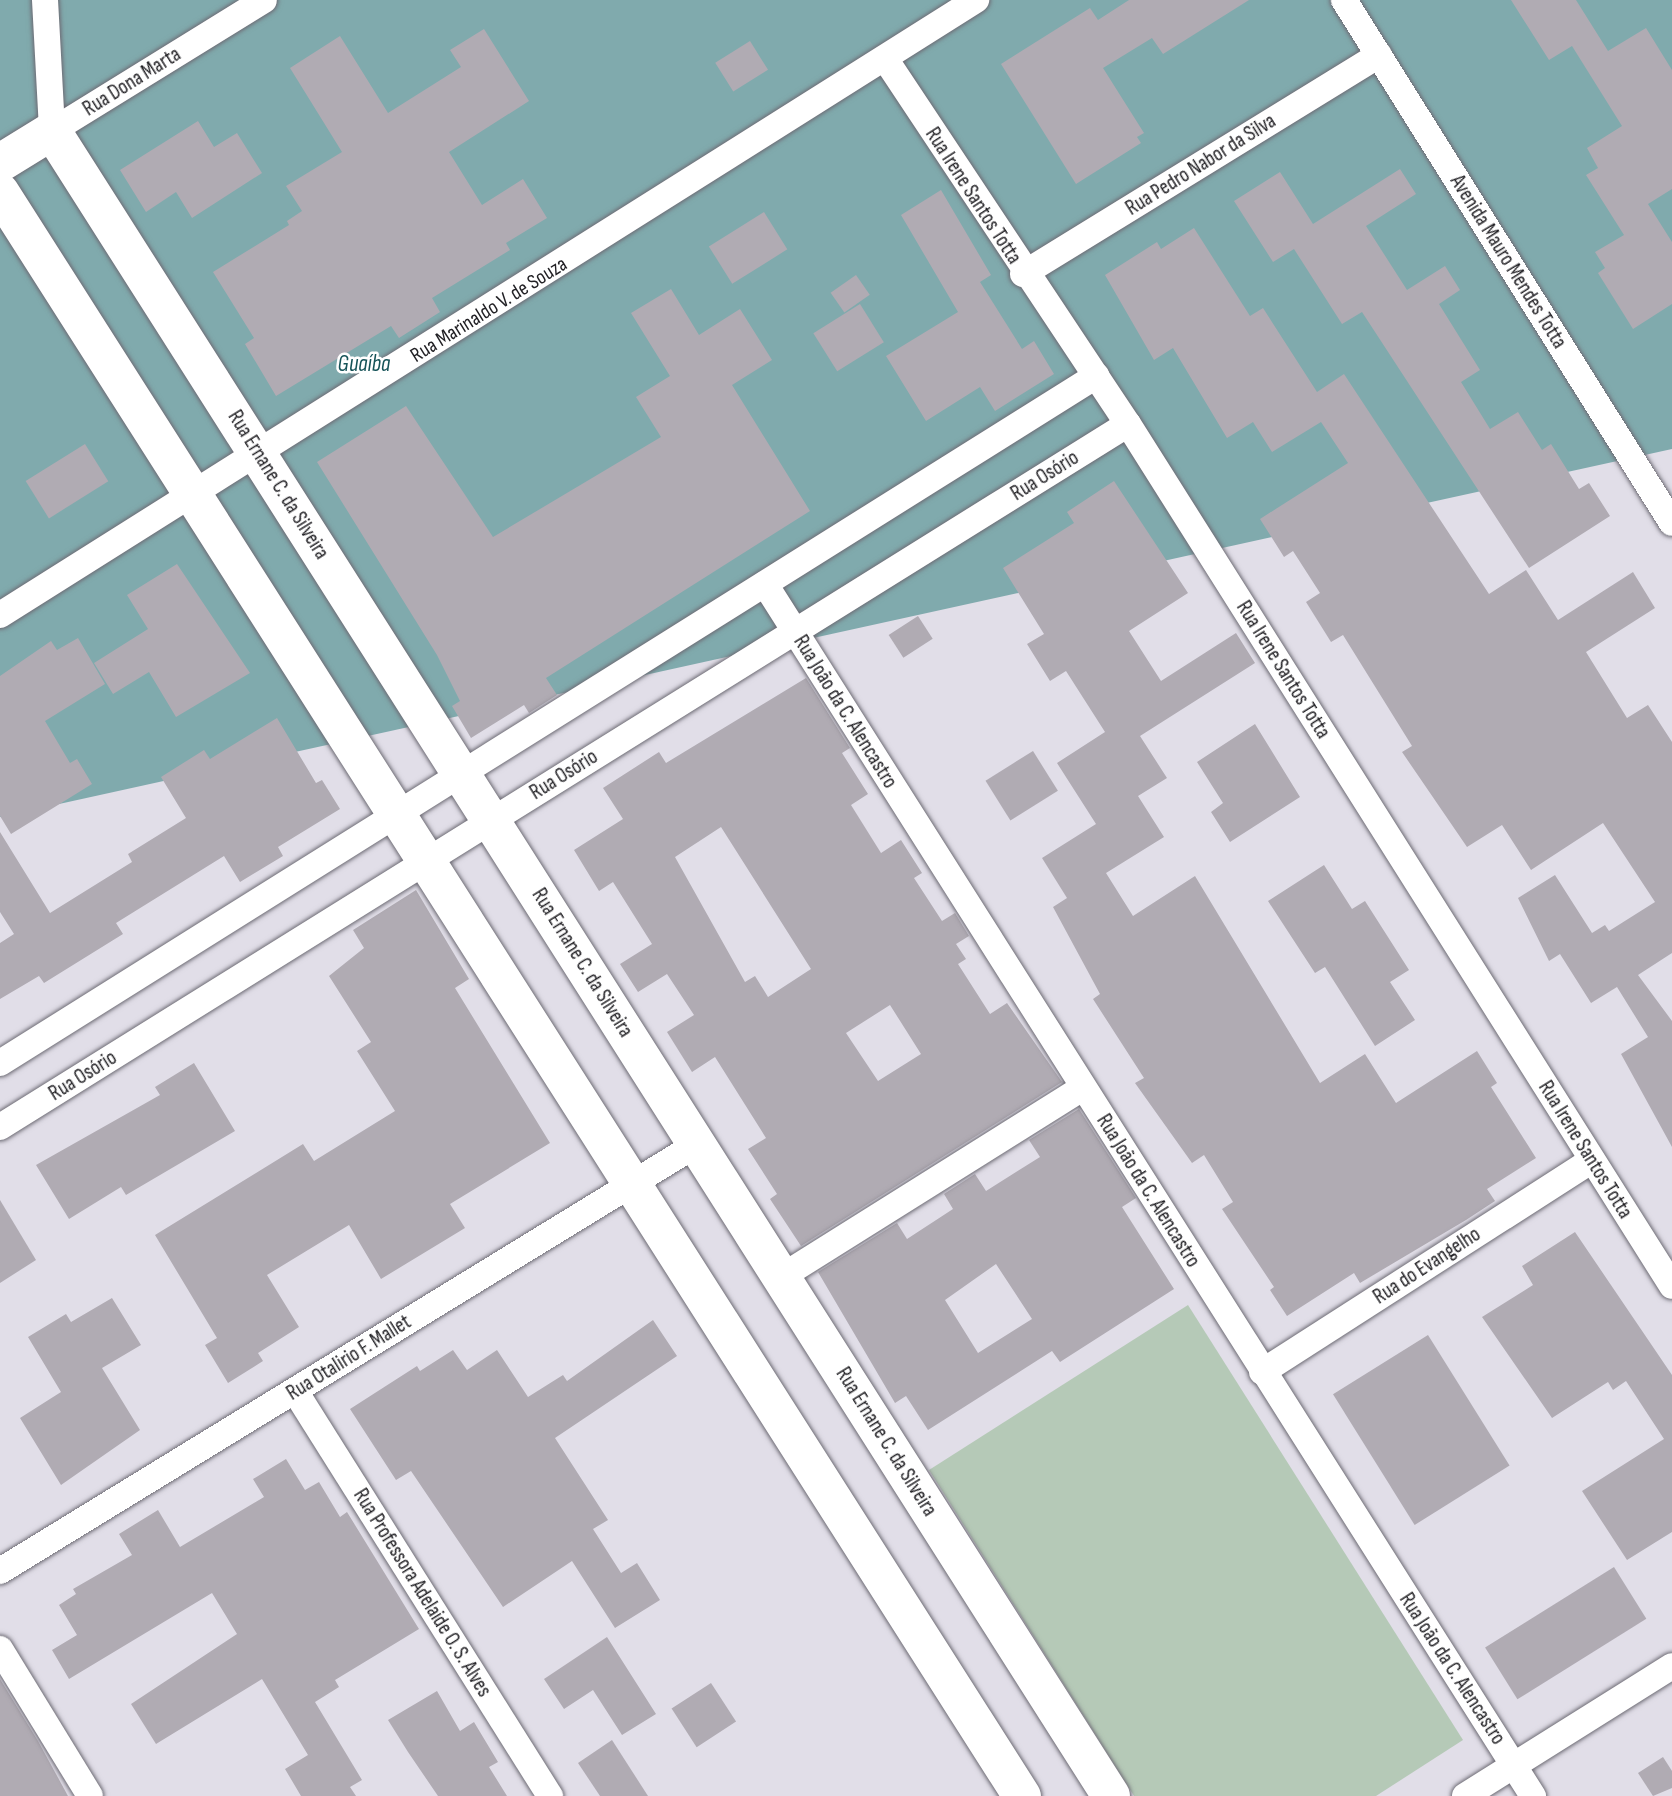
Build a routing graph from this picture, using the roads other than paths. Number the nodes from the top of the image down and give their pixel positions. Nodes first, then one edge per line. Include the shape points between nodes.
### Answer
1 (45, 0) edge
2 (264, 0) edge
3 (975, 0) edge
4 (1344, 0) edge
5 (1379, 55) junction
6 (886, 60) junction
7 (52, 131) junction
8 (0, 163) edge
9 (0, 192) edge
10 (1023, 274) junction
11 (1096, 376) junction
12 (1128, 424) junction
13 (259, 455) junction
14 (193, 496) junction
15 (1672, 523) edge
16 (765, 584) junction
17 (0, 615) edge
18 (794, 632) junction
19 (462, 774) junction
20 (396, 814) junction
21 (491, 821) junction
22 (426, 861) junction
23 (0, 1063) edge
24 (1082, 1088) junction
25 (0, 1127) edge
26 (697, 1144) junction
27 (1591, 1161) junction
28 (632, 1184) junction
29 (781, 1277) junction
30 (1672, 1286) edge
31 (1262, 1371) junction
32 (295, 1391) junction
33 (0, 1571) edge
34 (0, 1649) edge
35 (1672, 1666) edge
36 (1514, 1766) junction
37 (90, 1796) edge
38 (550, 1796) edge
39 (1022, 1796) edge
40 (1111, 1796) edge
41 (1465, 1796) edge
42 (1533, 1796) edge

1 - 7 street
2 - 7 street, Rua Dona Marta
3 - 6 street, Rua Marinaldo V. de Souza
4 - 5 street, Avenida Mauro Mendes Totta
5 - 10 street, Rua Pedro Nabor da Silva
5 - 15 street, Avenida Mauro Mendes Totta
6 - 10 street, Rua Irene Santos Totta
6 - 13 street, Rua Marinaldo V. de Souza
7 - 8 street, Rua Dona Marta
7 - 13 street, Rua Ernane C. da Silveira
9 - 14 street
10 - 11 street, Rua Irene Santos Totta
11 - 12 street, Rua Irene Santos Totta
11 - 16 street
12 - 18 street, Rua Osório
12 - 27 street, Rua Irene Santos Totta
13 - 14 street, Rua Marinaldo V. de Souza
13 - 19 street, Rua Ernane C. da Silveira
14 - 17 street, Rua Marinaldo V. de Souza
14 - 20 street
16 - 18 street, Rua João da C. Alencastro
16 - 19 street
18 - 21 street, Rua Osório
18 - 24 street, Rua João da C. Alencastro
19 - 20 street
19 - 21 street, Rua Ernane C. da Silveira
20 - 22 street
20 - 23 street
21 - 22 street, Rua Osório
21 - 26 street, Rua Ernane C. da Silveira
22 - 25 street, Rua Osório
22 - 28 street
24 - 29 street
24 - 31 street, Rua João da C. Alencastro
26 - 28 street, Rua Otalirio F. Mallet
26 - 29 street, Rua Ernane C. da Silveira
27 - 30 street, Rua Irene Santos Totta
27 - 31 street, Rua do Evangelho
28 - 32 street, Rua Otalirio F. Mallet
28 - 39 street
29 - 40 street, Rua Ernane C. da Silveira
31 - 36 street, Rua João da C. Alencastro
32 - 33 street, Rua Otalirio F. Mallet
32 - 38 street, Rua Professora Adelaide O. S. Alves
34 - 37 street
35 - 36 street
36 - 41 street
36 - 42 street, Rua João da C. Alencastro

